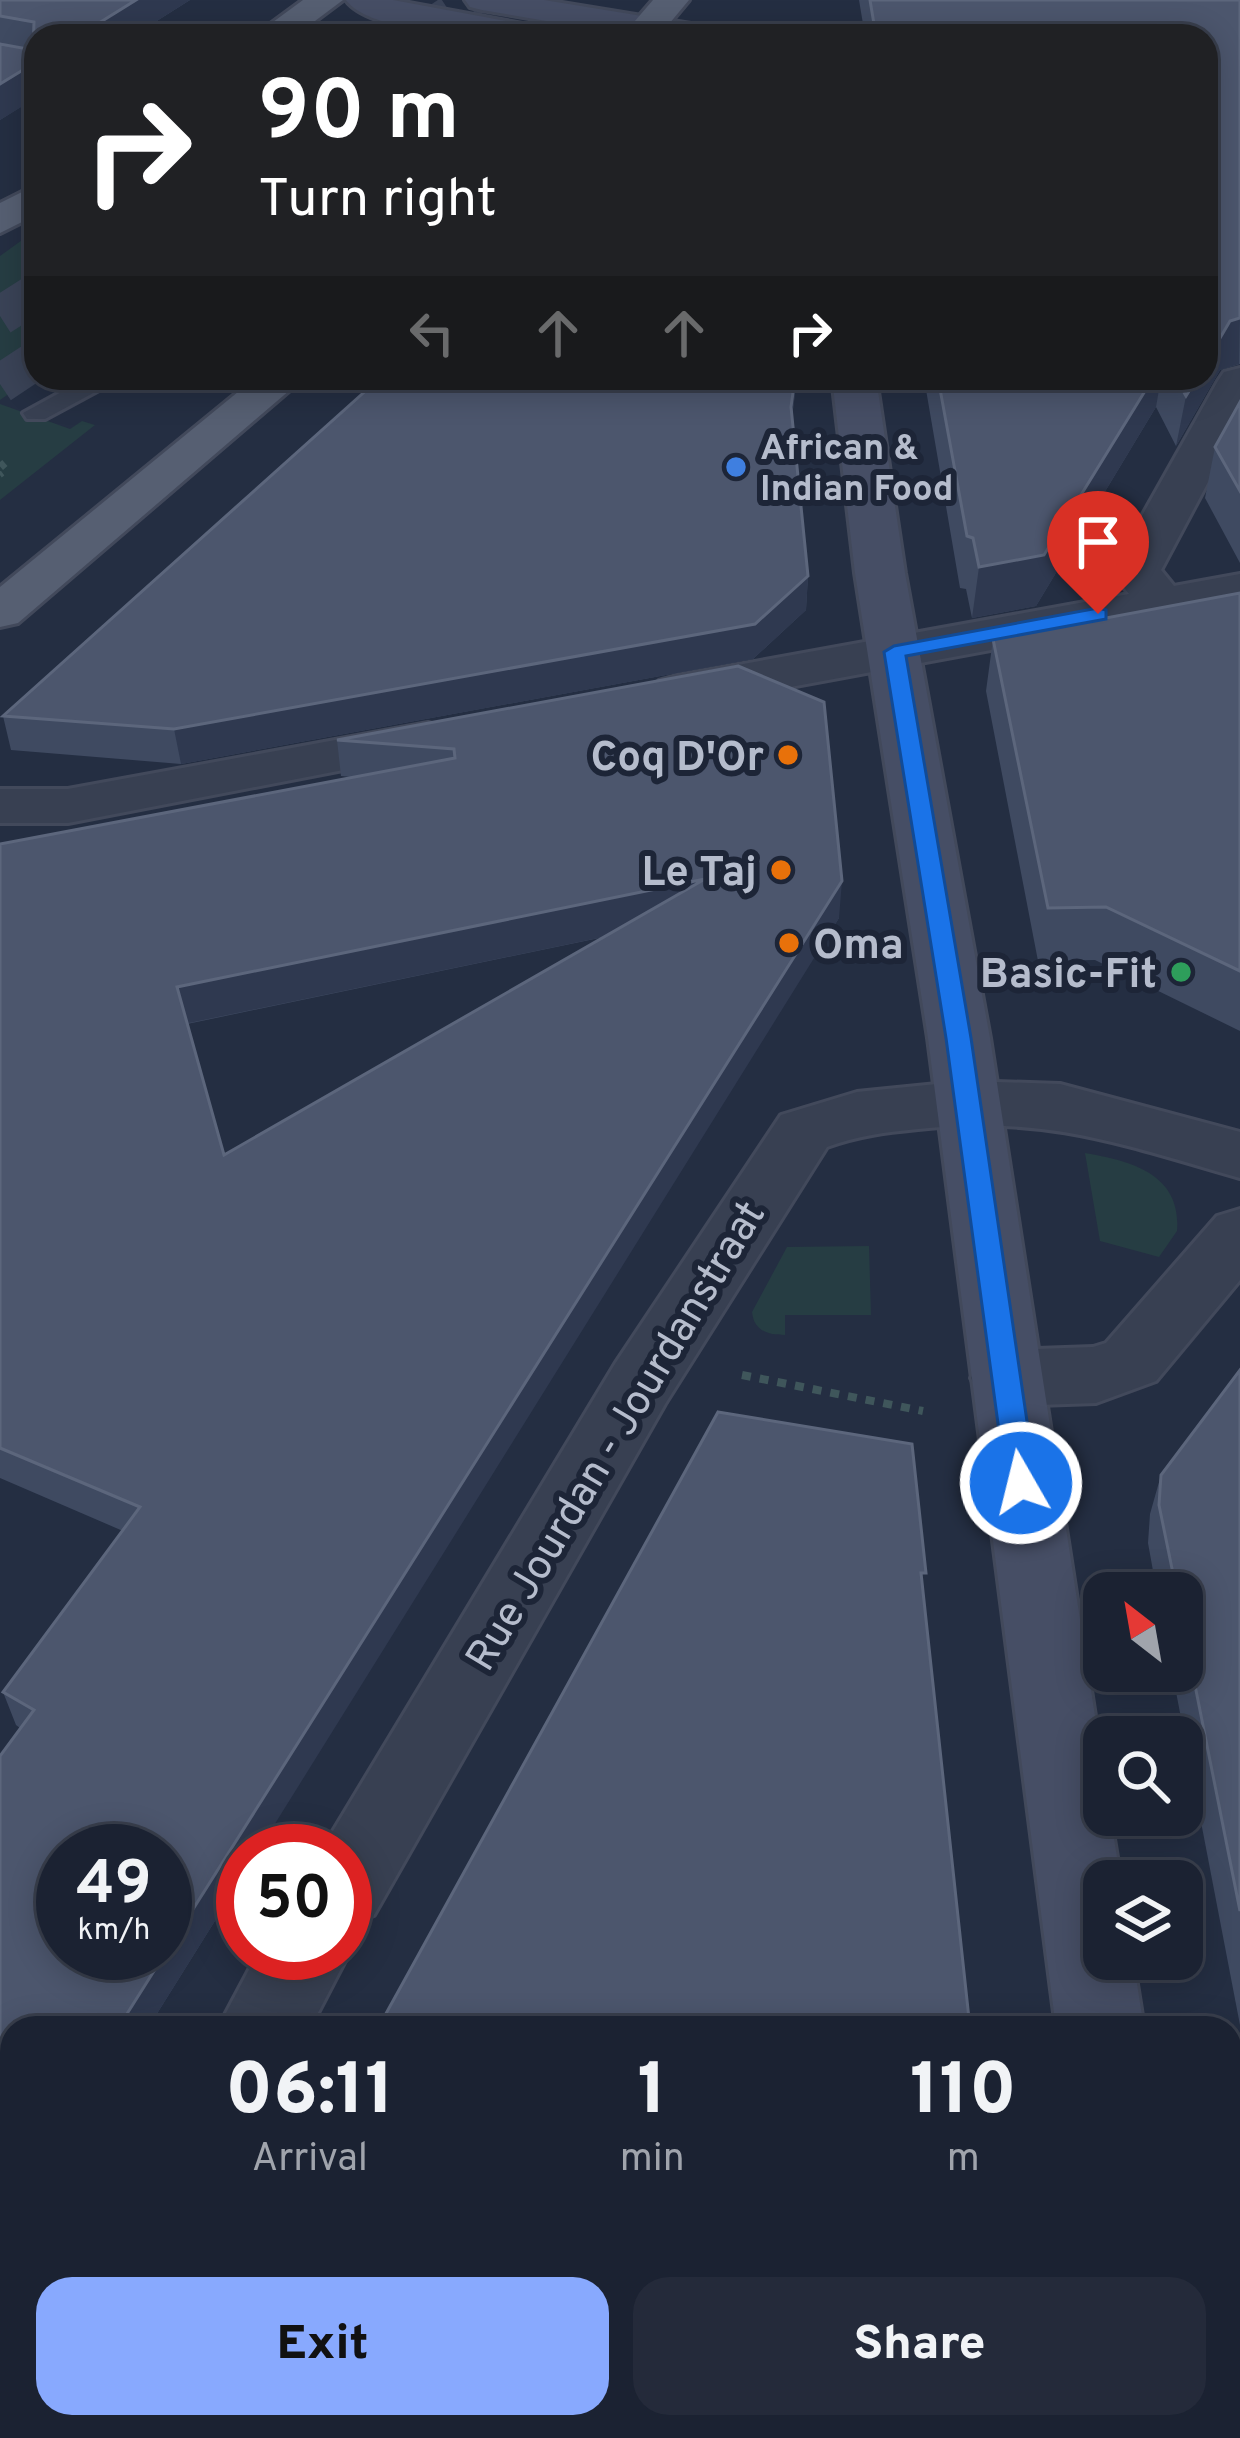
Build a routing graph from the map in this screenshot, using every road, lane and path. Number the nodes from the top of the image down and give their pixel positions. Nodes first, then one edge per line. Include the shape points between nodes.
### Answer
1 (326, 0) edge
2 (363, 0) edge
3 (482, 0) edge
4 (672, 0) edge
5 (290, 24) edge
6 (463, 24) edge
7 (599, 24) edge
8 (651, 24) edge
9 (1240, 381) edge
10 (61, 390) edge
11 (83, 390) edge
12 (268, 390) edge
13 (856, 390) edge
14 (0, 462) edge
15 (0, 475) edge
16 (1240, 589) edge
17 (1162, 603) junction
18 (0, 612) edge
19 (894, 652) junction
20 (628, 701) edge
21 (465, 732) edge
22 (0, 806) edge
23 (967, 1106) junction
24 (1240, 1155) edge
25 (1240, 1234) edge
26 (739, 1374) dead end
27 (1006, 1378) junction
28 (923, 1411) dead end
29 (372, 1841) edge
30 (290, 1980) edge
31 (269, 2016) edge
32 (1098, 2016) edge

1 - 5 main road
2 - 6 main road
3 - 7 main road
4 - 8 main road
9 - 17 street via 1136,571
10 - 11 lane via 36,413
12 - 18 main road
13 - 19 main road
14 - 15 path via 7,470
16 - 17 street
17 - 19 street
19 - 20 street
19 - 23 main road
21 - 22 street via 68,806
23 - 24 street, Rue Jourdan - Jourdanstraat via 1063,1106
23 - 27 main road
23 - 29 street, Rue Jourdan - Jourdanstraat via 844,1115 804,1131 789,1147
25 - 27 street via 1131,1362 1096,1375
26 - 28 path
27 - 32 main road
30 - 31 street

